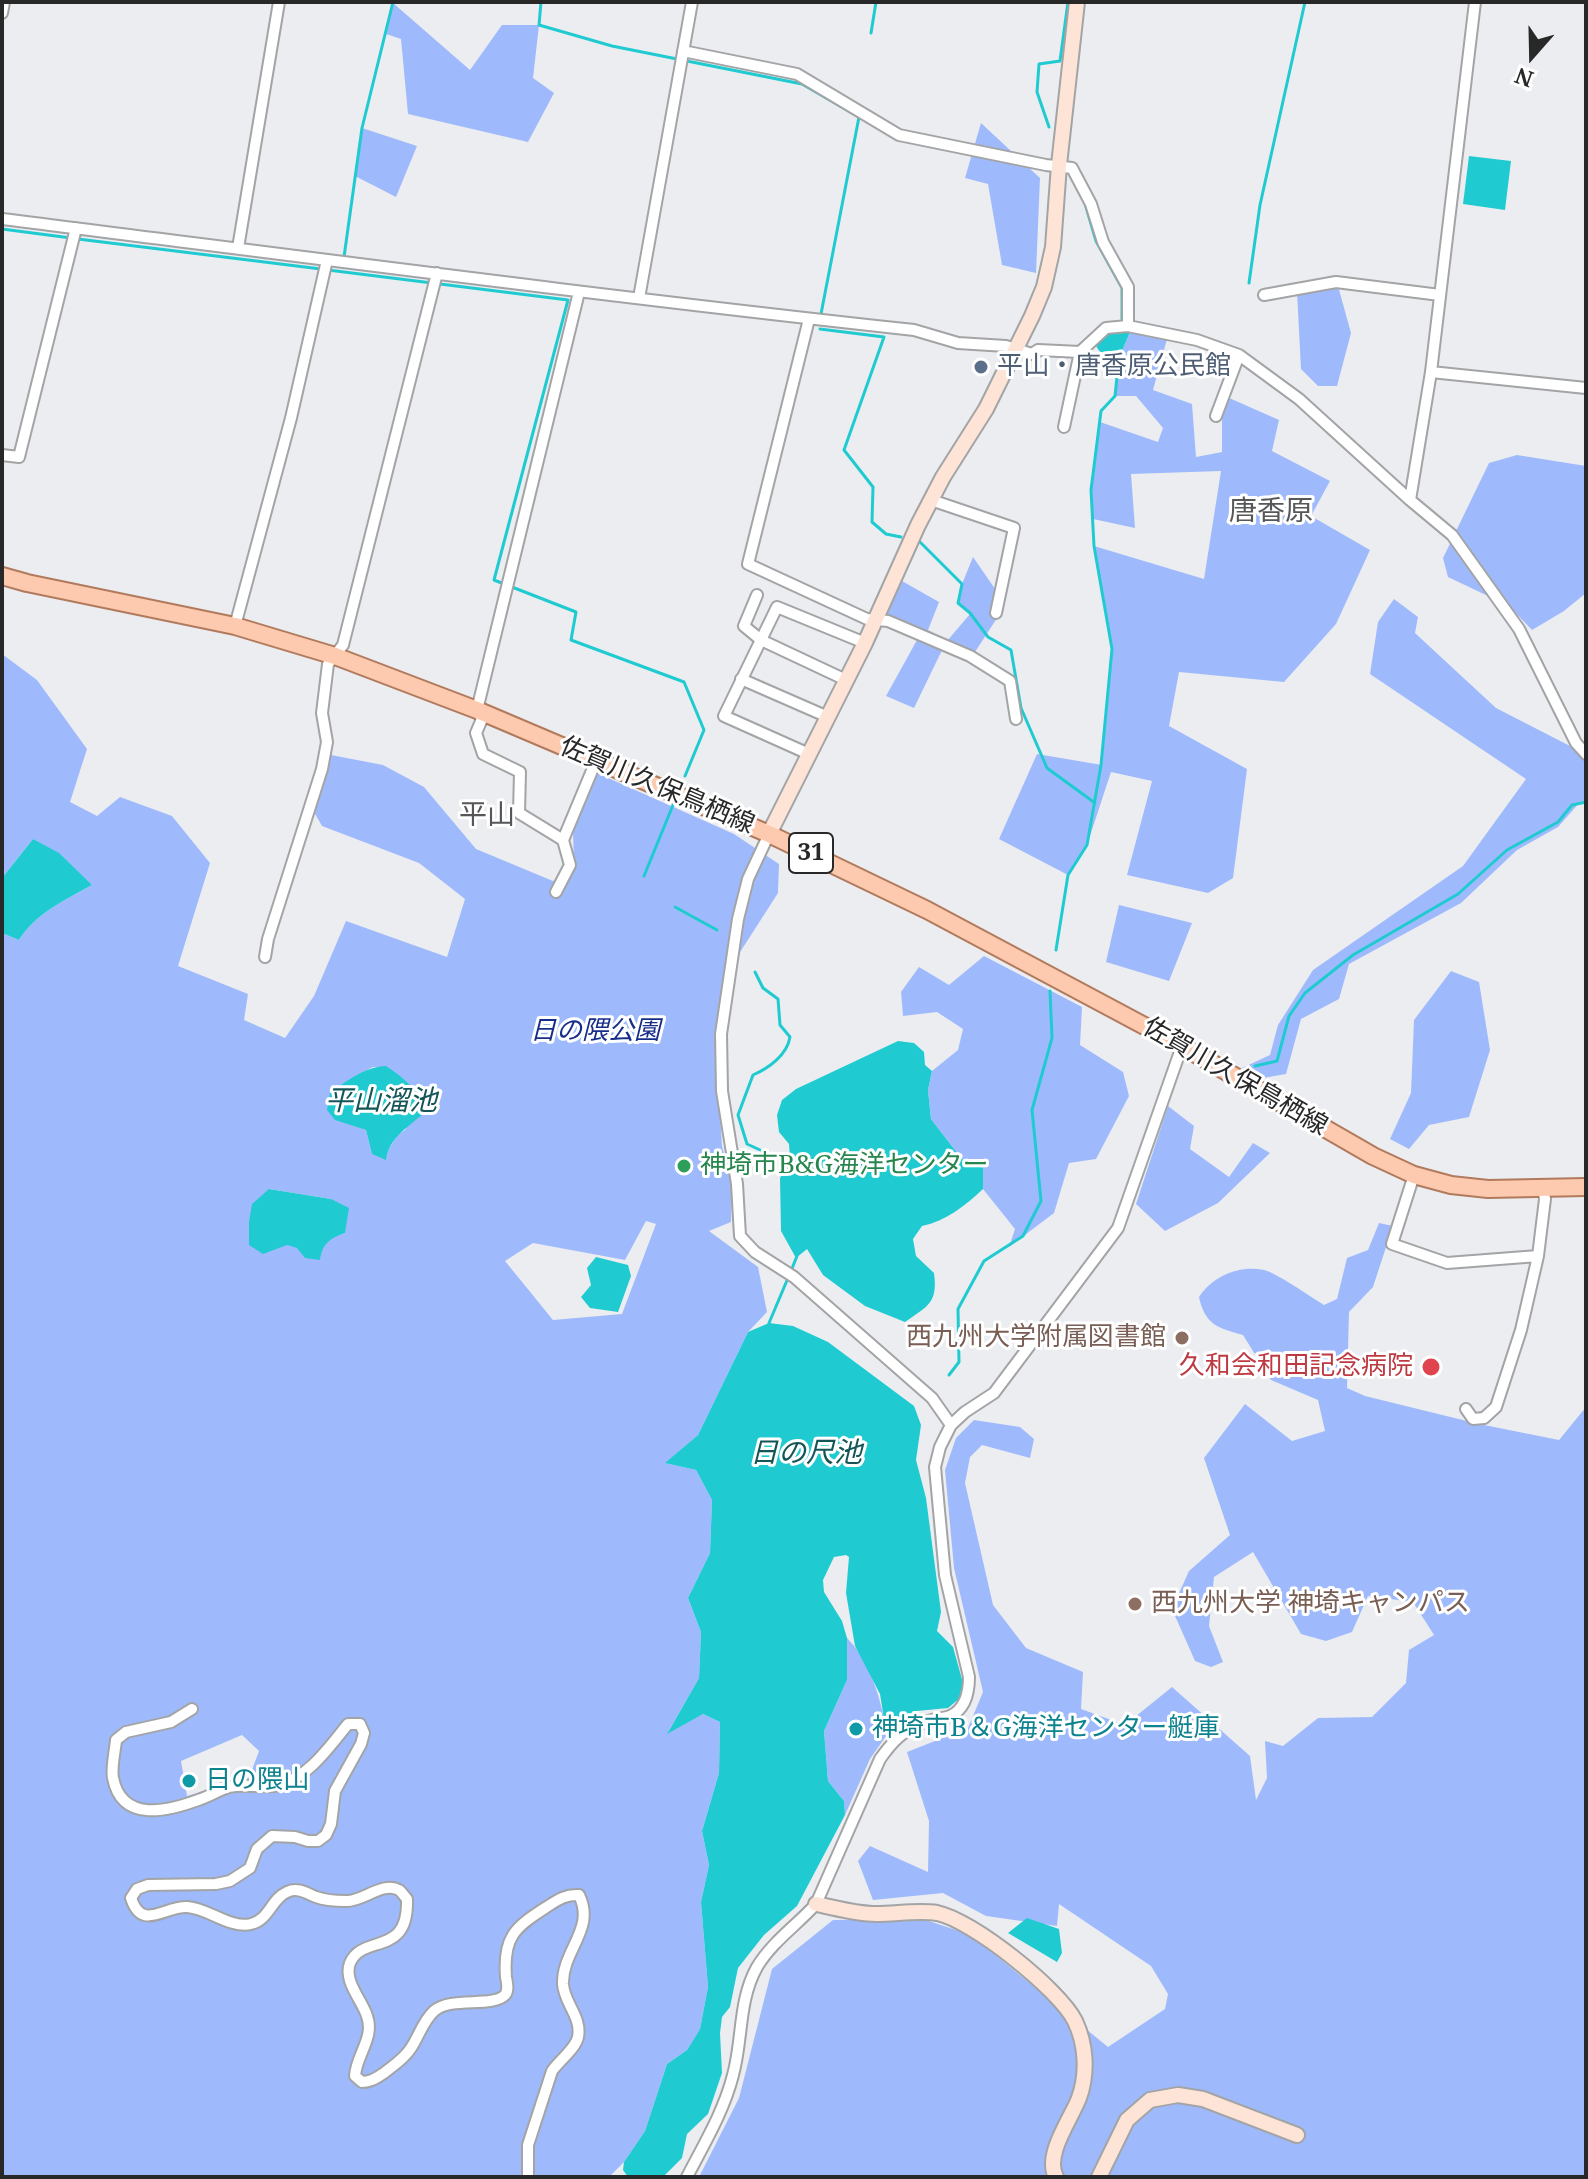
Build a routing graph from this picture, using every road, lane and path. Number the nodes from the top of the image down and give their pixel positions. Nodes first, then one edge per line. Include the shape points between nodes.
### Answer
1 (4, 2) edge
2 (279, 2) edge
3 (692, 2) edge
4 (1077, 2) edge
5 (1475, 2) edge
6 (2, 13) edge
7 (683, 51) junction
8 (1059, 165) junction
9 (2, 219) edge
10 (76, 228) junction
11 (238, 248) junction
12 (327, 260) junction
13 (437, 273) junction
14 (579, 292) junction
15 (1264, 295) dead end
16 (1440, 295) junction
17 (639, 298) junction
18 (809, 319) junction
19 (1128, 326) junction
20 (1016, 349) junction
21 (1080, 352) junction
22 (1239, 355) junction
23 (1431, 372) junction
24 (1586, 388) edge
25 (1216, 416) dead end
26 (1064, 427) dead end
27 (2, 455) edge
28 (931, 500) junction
29 (1410, 500) junction
30 (2, 576) edge
31 (757, 595) dead end
32 (996, 613) dead end
33 (876, 619) junction
34 (235, 626) junction
35 (761, 640) junction
36 (865, 643) junction
37 (335, 656) junction
38 (741, 679) junction
39 (846, 680) junction
40 (477, 710) junction
41 (828, 717) junction
42 (1016, 719) dead end
43 (809, 754) junction
44 (1586, 754) edge
45 (596, 761) junction
46 (769, 834) junction
47 (563, 840) junction
48 (556, 892) dead end
49 (265, 957) dead end
50 (1182, 1046) junction
51 (1414, 1175) junction
52 (1586, 1187) edge
53 (1543, 1188) junction
54 (1538, 1256) junction
55 (1466, 1409) dead end
56 (951, 1425) junction
57 (192, 1709) dead end
58 (816, 1904) junction
59 (1297, 2135) dead end
60 (528, 2177) edge
61 (687, 2177) edge
62 (1056, 2177) edge
63 (1099, 2177) edge

1 - 6 street
2 - 11 street
3 - 7 street
4 - 8 street
5 - 16 street
7 - 8 street via 797,74 899,135
7 - 17 street
8 - 19 street via 1072,168 1128,287
8 - 20 street via 1053,247 1044,287
9 - 10 street
10 - 11 street
10 - 27 street via 19,457
11 - 12 street
12 - 13 street
12 - 34 street
13 - 14 street
13 - 37 street via 343,645
14 - 17 street
14 - 40 street
15 - 16 street via 1336,282
16 - 23 street
17 - 18 street
18 - 20 street via 914,330 958,343
18 - 33 street via 748,564
19 - 21 street via 1106,328
19 - 22 street
20 - 21 street via 1032,354
20 - 28 street
21 - 26 street
22 - 25 street
22 - 29 street via 1299,399
23 - 24 street
23 - 29 street
28 - 32 street via 1014,528
28 - 33 street
29 - 44 street via 1452,535 1519,629
30 - 34 main road, 佐賀川久保鳥栖線 / 31
31 - 35 street via 744,626
33 - 36 street
33 - 42 street via 970,656 1010,681
34 - 37 main road, 佐賀川久保鳥栖線 / 31
35 - 36 street via 777,607
35 - 38 street
35 - 39 street
36 - 39 street
37 - 40 main road, 佐賀川久保鳥栖線 / 31
37 - 49 street via 328,664 322,713 327,742 322,769
38 - 41 street
38 - 43 street via 724,716
39 - 41 street
40 - 45 main road, 佐賀川久保鳥栖線 / 31
40 - 47 street via 482,719 476,733 483,754 520,772 519,813
41 - 43 street
43 - 46 street
45 - 46 main road, 佐賀川久保鳥栖線 / 31
45 - 47 street
46 - 50 main road, 佐賀川久保鳥栖線 / 31 via 927,910
46 - 56 street via 748,879 738,919 721,1034 722,1091 740,1236 932,1398
47 - 48 street via 570,865
50 - 51 main road, 佐賀川久保鳥栖線 / 31
50 - 56 street via 1118,1228 994,1393
51 - 53 main road, 佐賀川久保鳥栖線 / 31 via 1488,1189
51 - 54 street via 1392,1244 1447,1263
52 - 53 main road, 佐賀川久保鳥栖線 / 31
53 - 54 street
54 - 55 street via 1496,1407 1484,1418 1473,1419
56 - 58 street via 935,1467 945,1575 969,1691 953,1715 924,1722 895,1738 880,1759
57 - 60 street via 171,1722 126,1732 116,1740 113,1777 122,1797 139,1810 162,1810 230,1787 278,1785 300,1776 348,1724 360,1724 361,1744 335,1791 326,1835 318,1841 272,1836 257,1849 250,1868 230,1881 148,1885 131,1898 142,1915 190,1907 240,1925 263,1919 287,1892 301,1890 348,1902 387,1888 398,1890 407,1899 400,1932 358,1953 348,1973 370,2031 356,2067 355,2076 362,2082 372,2082 399,2062 435,2010 504,1995 507,1945 514,1931 563,1897 579,1895 585,1916 563,1984 578,2035 552,2071 528,2145
58 - 61 street via 758,1966 740,2017 734,2073 724,2103
58 - 62 street via 873,1915 934,1913 957,1919 998,1945 1057,1998 1074,2019 1085,2064 1080,2095 1054,2153
59 - 63 street via 1203,2099 1164,2097 1150,2100 1127,2120

